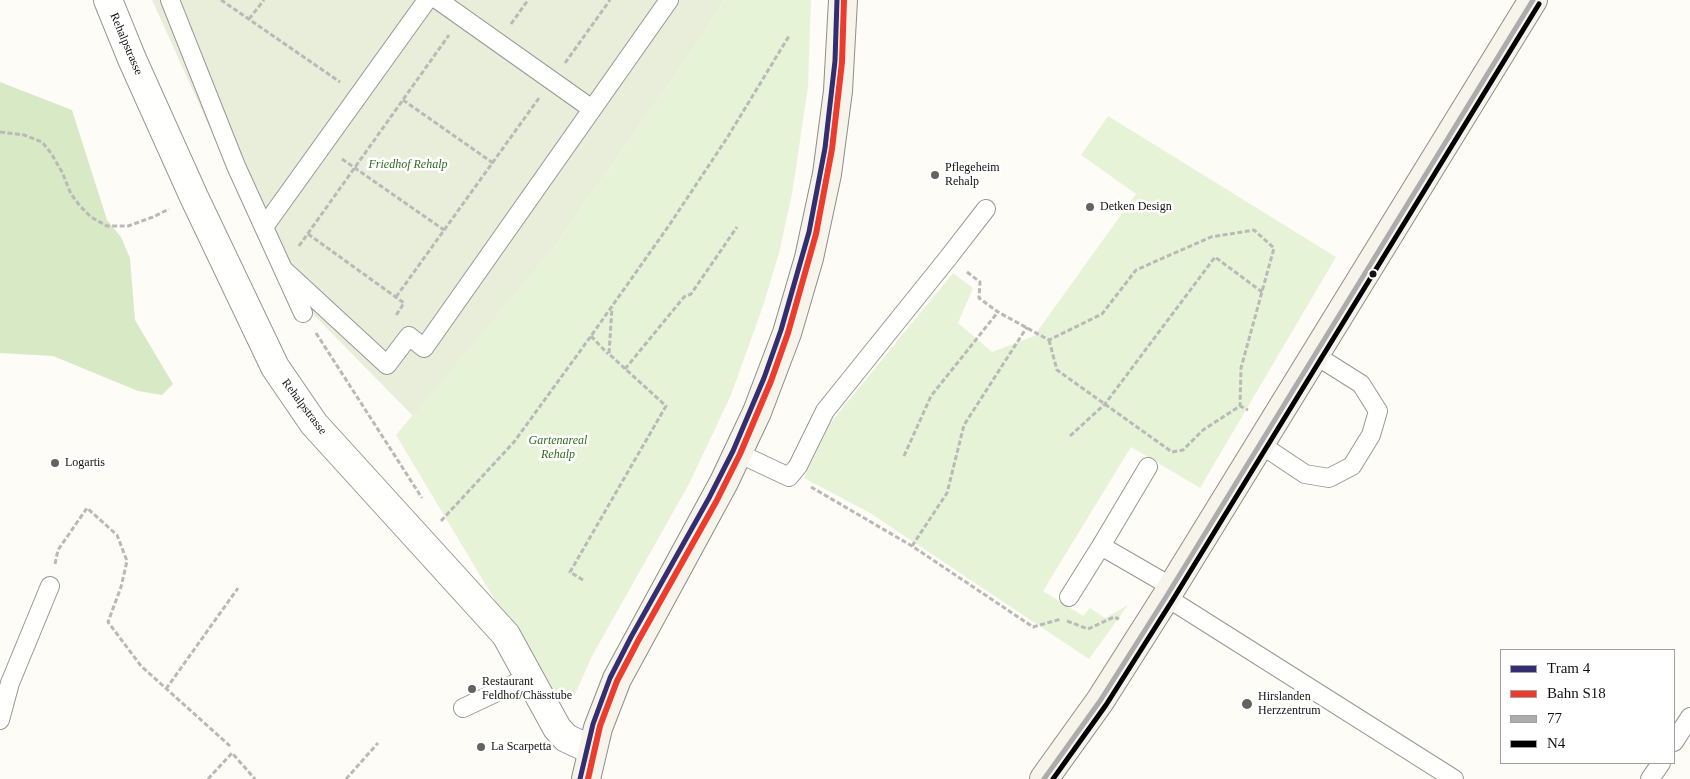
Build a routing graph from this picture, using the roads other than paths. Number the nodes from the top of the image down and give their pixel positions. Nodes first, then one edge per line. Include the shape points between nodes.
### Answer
1 (108, 0) edge
2 (170, 0) edge
3 (427, 0) edge
4 (438, 0) edge
5 (669, 0) edge
6 (843, 0) edge
7 (1533, 0) edge
8 (592, 109) junction
9 (986, 209) dead end
10 (264, 227) junction
11 (283, 269) junction
12 (303, 313) road end
13 (1315, 355) junction
14 (1260, 444) junction
15 (738, 454) junction
16 (1148, 467) dead end
17 (1101, 546) junction
18 (50, 586) dead end
19 (1169, 592) junction
20 (1069, 597) dead end
21 (529, 677) junction
22 (463, 708) dead end
23 (1690, 717) edge
24 (0, 720) edge
25 (1675, 740) edge
26 (592, 750) junction
27 (1660, 764) edge
28 (586, 779) edge
29 (1044, 779) edge
30 (1454, 779) edge
31 (1650, 779) edge

1 - 21 street, Rehalpstrasse via 194,197 280,375 314,424 506,635
2 - 10 lane via 232,157
3 - 10 lane
4 - 8 lane
5 - 8 lane
6 - 15 main road via 836,114 816,229 787,334
7 - 13 main road
8 - 11 lane via 424,348 409,336 388,365
9 - 15 lane via 825,411 798,466 789,477
10 - 11 lane
11 - 12 lane
13 - 14 main road
13 - 14 lane via 1361,384 1378,411 1372,435 1352,466 1329,478 1305,474
14 - 19 main road
15 - 26 main road via 626,660 606,704
16 - 17 lane
17 - 19 lane
17 - 20 lane
18 - 24 lane via 10,683
19 - 29 main road via 1100,701
19 - 30 lane
21 - 22 lane
21 - 26 street, Rehalpstrasse via 562,734
23 - 25 lane
26 - 28 main road
27 - 31 lane

